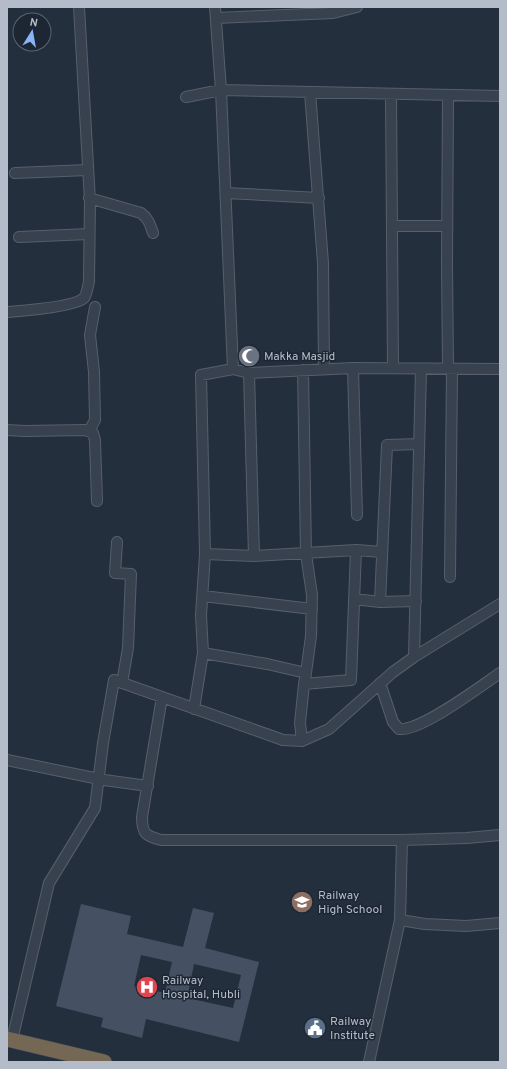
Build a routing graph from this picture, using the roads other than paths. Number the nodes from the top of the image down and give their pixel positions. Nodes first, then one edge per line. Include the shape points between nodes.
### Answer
1 (79, 7) edge
2 (215, 7) edge
3 (357, 7) edge
4 (216, 18) junction
5 (221, 90) junction
6 (310, 92) junction
7 (392, 94) junction
8 (448, 95) junction
9 (500, 96) edge
10 (186, 97) dead end
11 (88, 170) junction
12 (15, 173) dead end
13 (226, 193) junction
14 (90, 198) junction
15 (319, 198) junction
16 (392, 226) junction
17 (447, 226) junction
18 (153, 233) dead end
19 (89, 234) junction
20 (19, 237) dead end
21 (95, 307) dead end
22 (7, 312) edge
23 (353, 368) junction
24 (393, 368) junction
25 (233, 369) junction
26 (324, 369) junction
27 (450, 369) junction
28 (500, 369) edge
29 (303, 370) junction
30 (421, 370) junction
31 (249, 373) junction
32 (7, 430) edge
33 (89, 431) junction
34 (419, 444) junction
35 (97, 501) dead end
36 (357, 514) dead end
37 (117, 542) dead end
38 (356, 550) junction
39 (382, 552) junction
40 (205, 554) junction
41 (306, 554) junction
42 (254, 556) junction
43 (450, 576) dead end
44 (203, 596) junction
45 (354, 599) junction
46 (416, 601) junction
47 (380, 602) junction
48 (500, 604) edge
49 (312, 609) junction
50 (203, 653) junction
51 (414, 657) junction
52 (306, 673) junction
53 (500, 673) edge
54 (122, 683) junction
55 (380, 683) junction
56 (304, 684) junction
57 (162, 697) junction
58 (194, 709) junction
59 (302, 741) junction
60 (7, 760) edge
61 (99, 778) junction
62 (148, 786) junction
63 (500, 835) edge
64 (402, 840) junction
65 (400, 920) junction
66 (500, 923) edge
67 (9, 1043) edge
68 (62, 1062) edge
69 (104, 1062) edge
70 (369, 1062) edge

1 - 11 street
2 - 4 street
3 - 4 street via 333,13
4 - 5 street
5 - 6 street
5 - 10 street
5 - 13 street
6 - 7 street
6 - 15 street
7 - 8 street
7 - 16 street
8 - 9 street
8 - 17 street
11 - 12 street
11 - 14 street
13 - 15 street
13 - 25 street
14 - 18 street via 141,213 149,221
14 - 19 street
15 - 26 street via 323,263
16 - 17 street
16 - 24 street
17 - 27 street
19 - 20 street
19 - 22 street via 89,280 84,298 42,310
21 - 33 street via 90,335 95,420
23 - 24 street
23 - 26 street
23 - 36 street
24 - 30 street
25 - 31 street
25 - 40 street via 201,375
26 - 29 street
27 - 28 street
27 - 30 street
27 - 43 street
29 - 31 street
29 - 41 street
30 - 34 street
31 - 42 street
32 - 33 street
33 - 35 street via 93,433 95,440
34 - 39 street via 386,445
34 - 46 street
37 - 54 street via 114,573 131,574 128,648
38 - 39 street
38 - 41 street
38 - 45 street
39 - 47 street
40 - 42 street
40 - 44 street
41 - 42 street
41 - 49 street
44 - 49 street
44 - 50 street
45 - 47 street
45 - 56 street via 351,680
46 - 47 street
46 - 51 street
48 - 51 street
49 - 52 street
50 - 52 street
50 - 58 street
51 - 55 street
52 - 56 street
53 - 55 street via 439,714 417,726 403,730 393,722
54 - 57 street
54 - 61 street via 114,680
55 - 59 street via 329,729
56 - 59 street via 300,723
57 - 58 street
57 - 62 street
58 - 59 street via 283,740
60 - 61 street
61 - 62 street
61 - 67 street via 95,808 49,883
62 - 64 street via 142,826 150,837 162,840
63 - 64 street
64 - 65 street
65 - 66 street via 466,926
65 - 70 street
67 - 68 highway
67 - 69 highway

